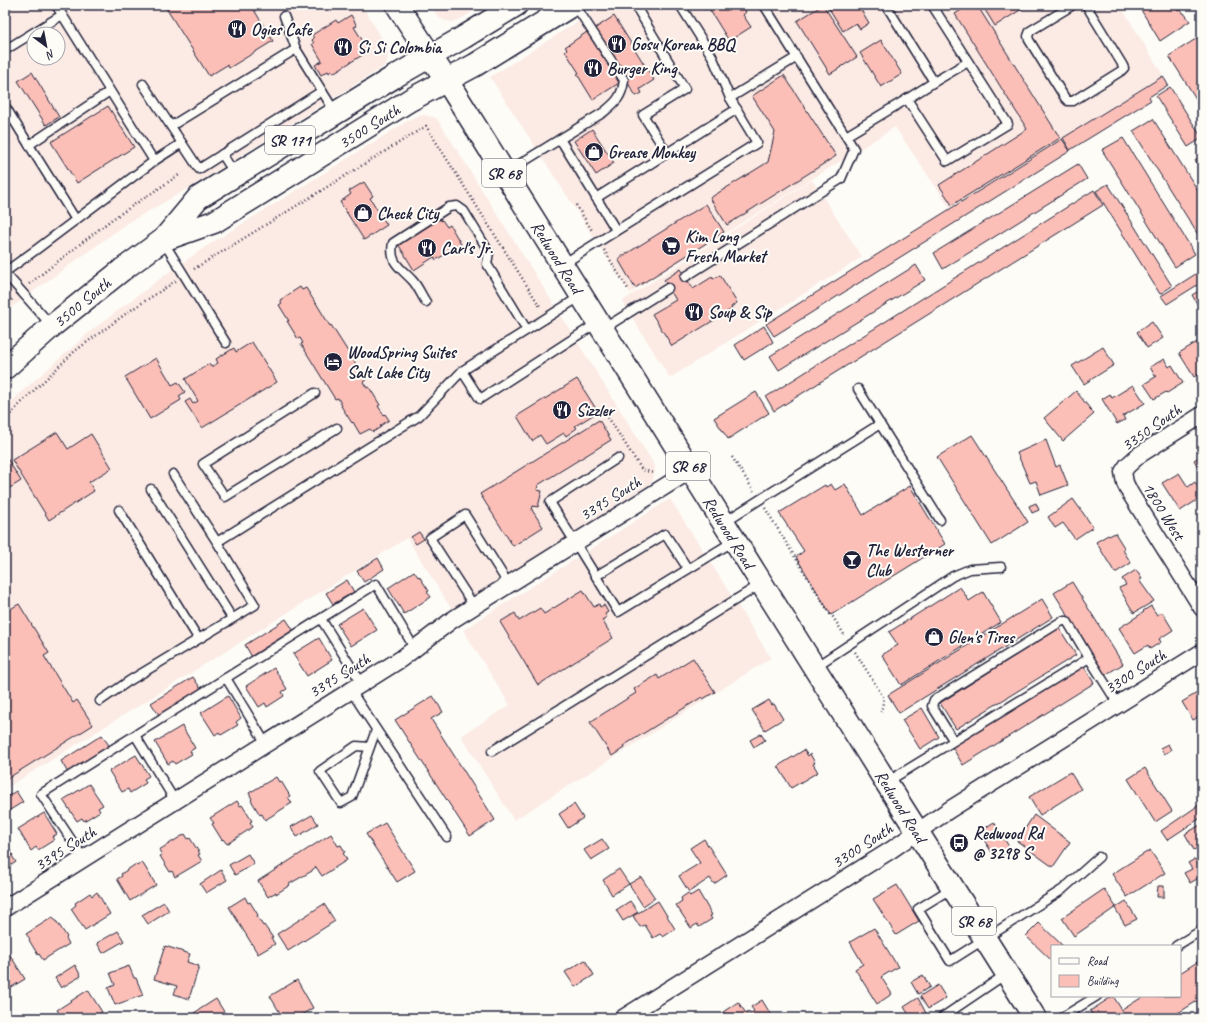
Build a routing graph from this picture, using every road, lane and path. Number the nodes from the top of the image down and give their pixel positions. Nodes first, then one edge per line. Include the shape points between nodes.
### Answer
1 (56, 5) edge
2 (397, 5) edge
3 (574, 5) edge
4 (635, 5) edge
5 (680, 5) edge
6 (764, 5) edge
7 (886, 5) edge
8 (932, 5) edge
9 (1073, 5) edge
10 (1086, 5) edge
11 (505, 8) edge
12 (62, 15) junction
13 (284, 16) dead end
14 (296, 49) junction
15 (5, 50) edge
16 (430, 56) junction
17 (796, 57) junction
18 (968, 62) junction
19 (447, 81) junction
20 (934, 82) junction
21 (143, 84) dead end
22 (110, 91) junction
23 (322, 91) junction
24 (730, 98) junction
25 (907, 99) junction
26 (5, 106) edge
27 (737, 109) junction
28 (336, 113) junction
29 (171, 126) junction
30 (846, 136) junction
31 (560, 139) junction
32 (182, 143) junction
33 (29, 145) junction
34 (667, 153) junction
35 (222, 154) junction
36 (154, 161) junction
37 (505, 173) junction
38 (236, 174) junction
39 (179, 175) dead end
40 (596, 198) junction
41 (576, 205) dead end
42 (76, 220) junction
43 (590, 228) dead end
44 (616, 230) junction
45 (163, 240) junction
46 (601, 245) dead end
47 (562, 264) junction
48 (5, 272) edge
49 (185, 275) junction
50 (686, 277) dead end
51 (668, 288) dead end
52 (628, 289) dead end
53 (21, 291) junction
54 (581, 295) junction
55 (426, 302) dead end
56 (5, 305) edge
57 (541, 308) dead end
58 (52, 326) junction
59 (600, 326) junction
60 (527, 330) junction
61 (226, 343) dead end
62 (5, 368) edge
63 (462, 372) junction
64 (858, 389) dead end
65 (315, 393) dead end
66 (606, 414) dead end
67 (1202, 415) edge
68 (5, 420) edge
69 (880, 424) junction
70 (337, 428) dead end
71 (618, 458) dead end
72 (732, 458) dead end
73 (691, 470) junction
74 (1123, 472) joint
75 (654, 473) dead end
76 (173, 474) dead end
77 (151, 489) dead end
78 (759, 500) junction
79 (119, 510) dead end
80 (940, 520) dead end
81 (724, 522) junction
82 (735, 541) junction
83 (217, 542) junction
84 (575, 543) junction
85 (1000, 567) dead end
86 (688, 569) junction
87 (596, 576) junction
88 (762, 584) junction
89 (509, 585) junction
90 (474, 606) junction
91 (1202, 608) edge
92 (232, 618) junction
93 (321, 619) junction
94 (198, 638) junction
95 (850, 643) junction
96 (415, 649) junction
97 (1202, 652) edge
98 (1089, 658) junction
99 (814, 668) junction
100 (226, 678) junction
101 (356, 687) junction
102 (100, 700) dead end
103 (1118, 704) junction
104 (881, 712) dead end
105 (376, 730) junction
106 (135, 735) junction
107 (954, 740) junction
108 (266, 744) junction
109 (370, 747) junction
110 (492, 751) dead end
111 (886, 782) junction
112 (175, 801) junction
113 (917, 832) junction
114 (447, 837) dead end
115 (1099, 857) dead end
116 (84, 859) junction
117 (953, 888) junction
118 (5, 908) edge
119 (1202, 930) edge
120 (985, 939) junction
121 (1178, 945) edge
122 (1007, 974) junction
123 (1095, 997) edge
124 (623, 1018) edge
125 (941, 1018) edge
126 (1035, 1018) edge
127 (1062, 1018) edge

1 - 12 lane
2 - 16 main road, Redwood Road / SR 68
3 - 19 main road, 3500 South / SR 171
3 - 31 lane via 624,80 623,90 617,101 604,112
4 - 34 lane via 685,89 644,115
5 - 24 lane via 712,56
6 - 17 lane
7 - 20 lane
8 - 18 lane
9 - 10 lane via 1030,31 1028,36 1065,98 1073,101 1124,68
11 - 16 main road, 3500 South / SR 171 via 464,37
12 - 15 lane
12 - 22 lane
13 - 14 lane
14 - 23 lane
14 - 29 lane
16 - 19 main road, Redwood Road / SR 68
16 - 28 main road, 3500 South / SR 171
17 - 24 lane
17 - 30 lane
18 - 20 lane
18 - 25 lane via 1008,124 947,161
19 - 37 main road, Redwood Road / SR 68
19 - 45 main road, 3500 South / SR 171 via 410,100 214,222
20 - 25 lane
21 - 29 lane
22 - 33 lane
22 - 36 lane
23 - 28 lane
23 - 35 lane
24 - 27 lane
25 - 30 lane
26 - 33 lane
27 - 34 lane
27 - 44 lane via 757,143
28 - 38 main road, 3500 South / SR 171
29 - 32 lane
30 - 50 lane via 854,149 841,179
31 - 37 lane
31 - 40 lane
32 - 35 lane via 199,169
32 - 36 lane
33 - 42 lane
34 - 40 lane
35 - 38 lane
36 - 42 lane
37 - 47 main road, Redwood Road / SR 68
38 - 45 main road, 3500 South / SR 171 via 198,198
39 - 53 path via 111,220
40 - 44 lane
41 - 43 path
42 - 48 lane
44 - 47 lane
45 - 49 lane
45 - 58 main road, 3500 South / SR 171
46 - 52 path
47 - 54 main road, Redwood Road / SR 68
48 - 53 lane
49 - 57 path via 426,126
49 - 61 lane
49 - 68 path via 75,351
51 - 59 lane
53 - 56 path
53 - 58 lane
54 - 59 main road, Redwood Road / SR 68
54 - 60 lane
55 - 60 lane via 413,282 393,260 393,243 449,207 457,206 464,211 489,252 487,264
58 - 62 main road, 3500 South / SR 171
59 - 63 lane via 480,399
59 - 73 main road, Redwood Road / SR 68
60 - 63 lane
63 - 83 lane via 419,416
64 - 69 lane
65 - 70 lane via 203,464 225,497
66 - 75 path via 642,470
67 - 74 street, 3350 South via 1139,455
69 - 78 lane
69 - 80 lane
71 - 84 lane via 550,502
72 - 78 path
73 - 81 main road, Redwood Road / SR 68
73 - 84 street, 3395 South
74 - 91 street, 1800 West via 1130,493
76 - 83 lane
77 - 92 lane
78 - 81 lane
78 - 95 path
79 - 94 lane
81 - 82 main road, Redwood Road / SR 68
82 - 86 lane
82 - 88 main road, Redwood Road / SR 68
83 - 92 lane via 255,605
84 - 87 lane
84 - 89 street, 3395 South
85 - 95 lane via 970,570 953,576
86 - 87 lane via 665,534
86 - 87 lane via 618,612
88 - 99 main road, Redwood Road / SR 68
88 - 110 lane
89 - 90 street, 3395 South
89 - 90 lane via 465,515 430,538
90 - 96 street, 3395 South
92 - 94 lane
93 - 96 lane via 376,584
93 - 100 lane
93 - 101 lane
94 - 102 lane
95 - 99 lane
95 - 104 path via 884,698
96 - 101 street, 3395 South
97 - 103 street, 3300 South
98 - 103 lane
98 - 107 lane
98 - 107 lane via 1067,621 1062,621 934,700 932,706
99 - 111 main road, Redwood Road / SR 68
100 - 106 lane
100 - 108 lane
101 - 105 lane
101 - 108 street, 3395 South
103 - 113 street, 3300 South
105 - 109 lane
105 - 114 lane
106 - 112 lane
106 - 116 lane via 41,794
107 - 111 lane
108 - 112 street, 3395 South
109 - 109 lane via 352,797 341,803 320,771 356,746
111 - 113 main road, Redwood Road / SR 68
112 - 116 street, 3395 South
113 - 117 main road, Redwood Road / SR 68
113 - 124 street, 3300 South
115 - 120 lane via 1062,890
116 - 118 street, 3395 South
117 - 120 main road, Redwood Road / SR 68
117 - 120 lane via 918,909 950,961
119 - 121 lane
120 - 122 main road, Redwood Road / SR 68
122 - 125 lane
122 - 126 main road, Redwood Road / SR 68
123 - 127 lane

